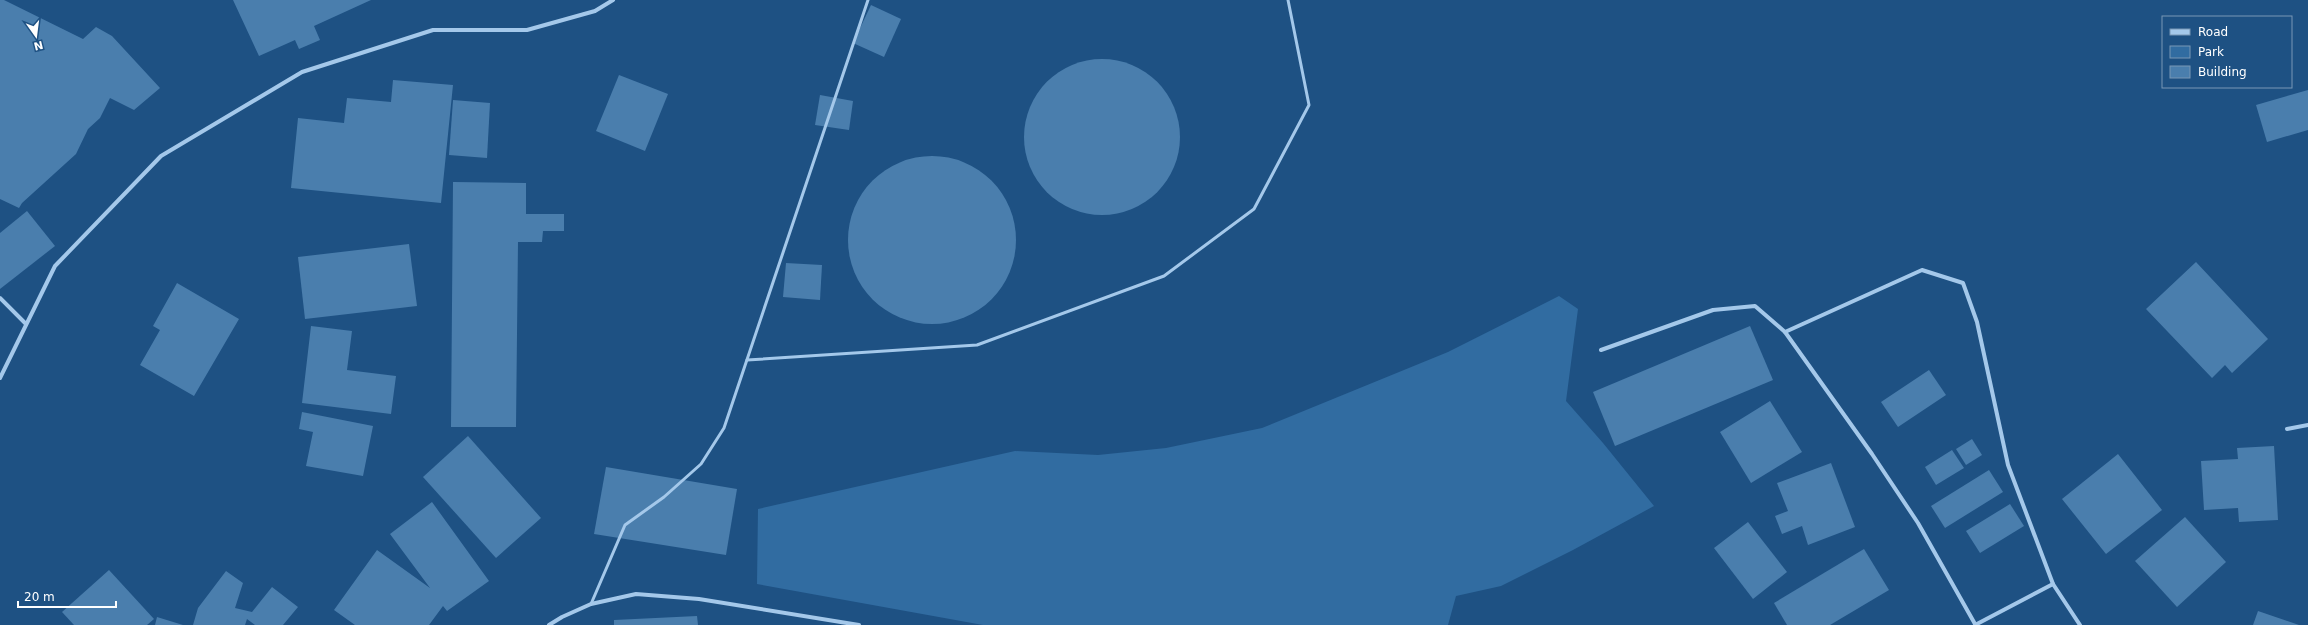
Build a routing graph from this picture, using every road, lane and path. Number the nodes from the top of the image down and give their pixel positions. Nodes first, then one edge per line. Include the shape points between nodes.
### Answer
1 (613, 0) edge
2 (868, 0) edge
3 (1288, 0) edge
4 (0, 298) edge
5 (26, 324) junction
6 (1784, 332) junction
7 (1601, 350) dead end
8 (747, 360) junction
9 (0, 378) edge
10 (2308, 425) edge
11 (2287, 430) dead end
12 (2053, 584) junction
13 (591, 604) junction
14 (1975, 624) edge
15 (549, 625) edge
16 (859, 625) edge
17 (2080, 625) edge

1 - 5 street via 594,11 527,30 433,30 302,72 161,156 55,266
2 - 8 lane
3 - 8 lane via 1310,105 1254,209 1164,276 977,345
4 - 5 street
5 - 9 street
6 - 7 street via 1755,306 1713,310
6 - 12 street via 1922,270 1963,283 1977,322 2008,465
6 - 14 street via 1918,522
8 - 13 lane via 724,428 701,464 664,497 625,525
10 - 11 street
12 - 14 street
12 - 17 street
13 - 15 street
13 - 16 street via 636,594 699,599

